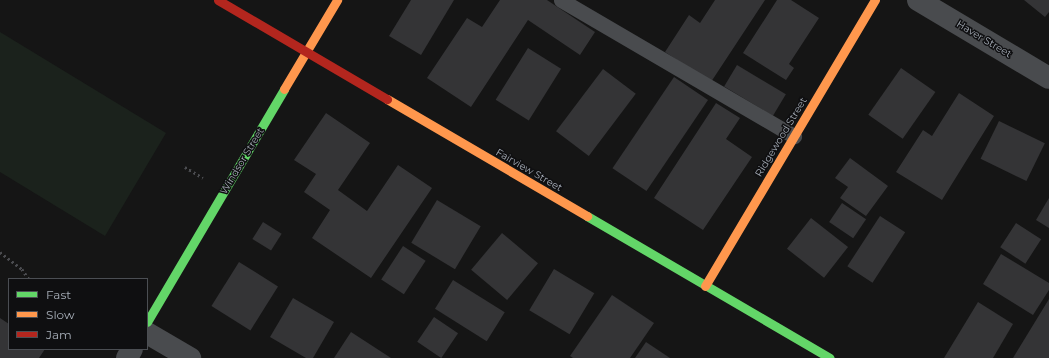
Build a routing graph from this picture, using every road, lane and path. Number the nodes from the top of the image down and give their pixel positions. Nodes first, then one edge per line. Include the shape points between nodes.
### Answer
1 (218, 0) edge
2 (336, 0) edge
3 (562, 0) edge
4 (875, 0) edge
5 (918, 0) edge
6 (306, 52) junction
7 (1049, 78) edge
8 (794, 136) junction
9 (0, 252) edge
10 (29, 278) edge
11 (705, 286) junction
12 (148, 320) edge
13 (148, 334) edge
14 (190, 358) edge
15 (830, 358) edge

1 - 6 street, Fairview Street
2 - 6 street, Windsor Street
3 - 8 lane
4 - 8 street, Ridgewood Street
5 - 7 street, Haver Street
6 - 11 street, Fairview Street
6 - 12 street, Windsor Street
8 - 11 street, Ridgewood Street
9 - 10 path
11 - 15 street, Fairview Street
13 - 14 street

